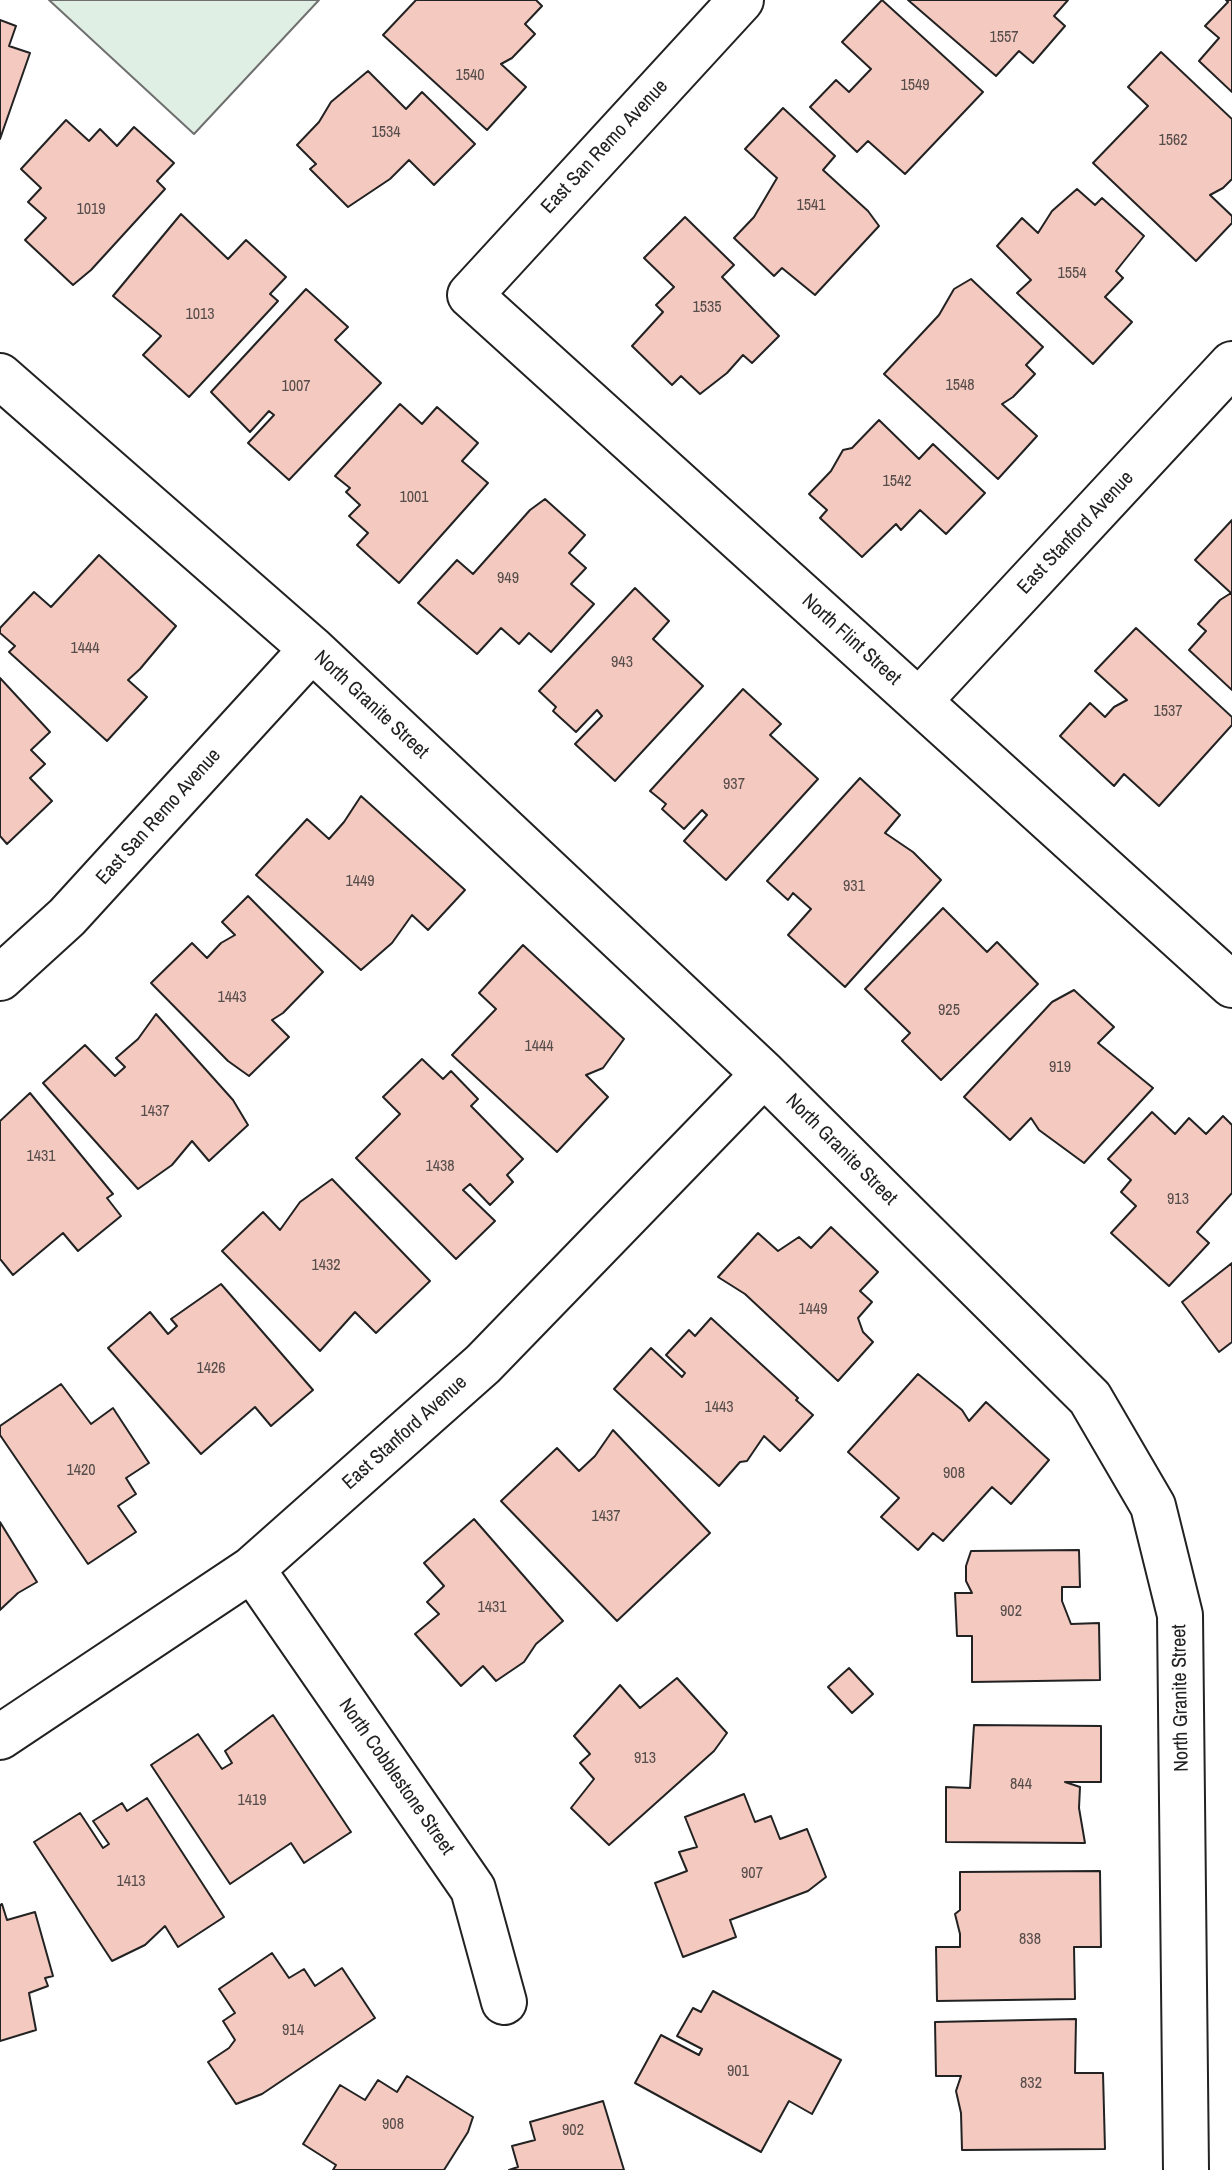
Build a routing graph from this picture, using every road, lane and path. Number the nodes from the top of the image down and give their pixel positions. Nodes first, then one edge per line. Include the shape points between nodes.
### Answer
1 (741, 0) edge
2 (470, 295) joint
3 (1232, 364) edge
4 (0, 376) edge
5 (312, 649) junction
6 (919, 701) junction
7 (0, 978) edge
8 (1232, 985) edge
9 (764, 1074) junction
10 (252, 1569) junction
11 (0, 1737) edge
12 (504, 2002) dead end
13 (1186, 2170) edge

1 - 2 street, East San Remo Avenue
2 - 6 street, North Flint Street
3 - 6 street, East Stanford Avenue
4 - 5 street, North Granite Street
5 - 7 street, East San Remo Avenue via 67,917
5 - 9 street, North Granite Street
6 - 8 street, North Flint Street
9 - 10 street, East Stanford Avenue via 483,1364
9 - 13 street, North Granite Street via 1090,1398 1153,1506 1180,1615
10 - 11 street, East Stanford Avenue
10 - 12 street, North Cobblestone Street via 473,1889

